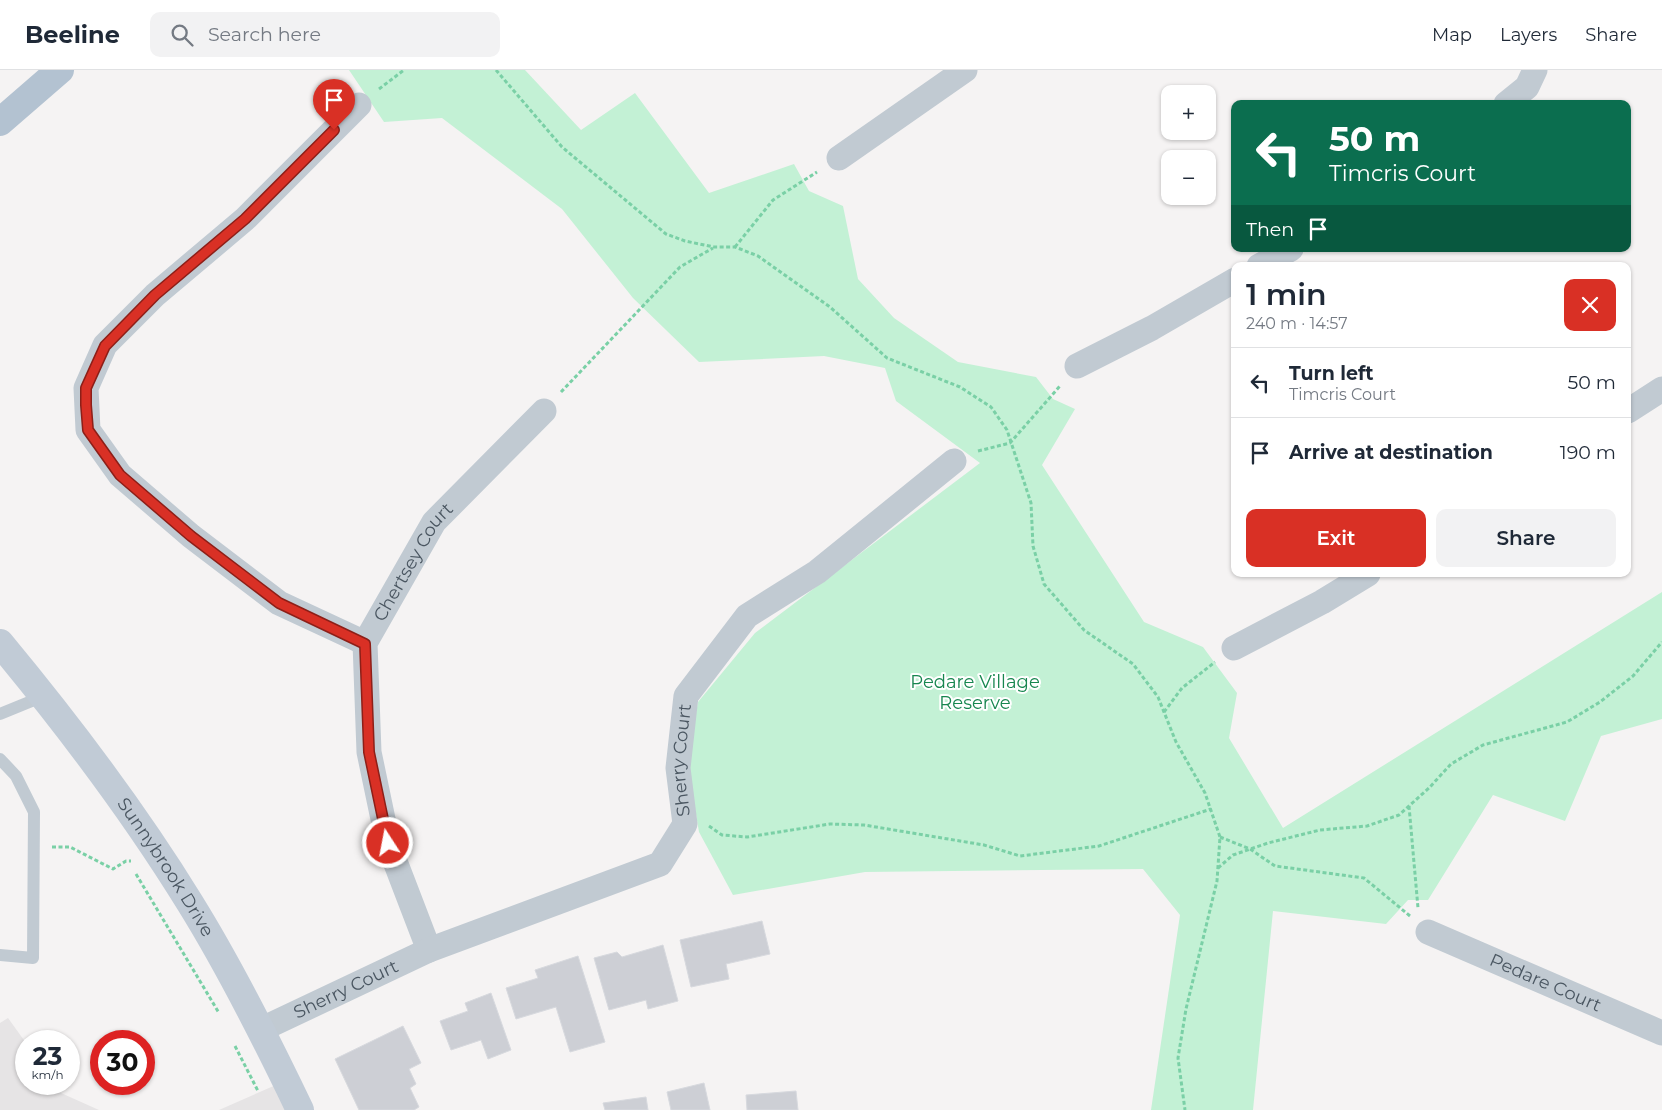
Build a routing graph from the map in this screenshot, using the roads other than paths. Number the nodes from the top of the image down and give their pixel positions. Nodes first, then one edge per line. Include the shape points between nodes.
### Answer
1 (60, 70) edge
2 (965, 70) edge
3 (1535, 70) edge
4 (1511, 100) edge
5 (359, 105) road end
6 (0, 122) edge
7 (839, 158) road end
8 (1285, 252) edge
9 (1267, 262) edge
10 (1231, 282) edge
11 (1077, 366) road end
12 (1662, 389) edge
13 (1631, 409) edge
14 (544, 411) road end
15 (954, 461) road end
16 (1363, 577) edge
17 (0, 643) edge
18 (365, 644) junction
19 (1234, 648) road end
20 (44, 696) junction
21 (0, 714) edge
22 (0, 759) edge
23 (1428, 932) road end
24 (429, 950) junction
25 (0, 955) edge
26 (260, 1030) junction
27 (1662, 1034) edge
28 (300, 1110) edge

1 - 6 main road
2 - 7 street
3 - 4 street via 1527,86
5 - 18 street via 245,219 155,295 105,346 86,388 88,430 120,475 191,536 279,603
8 - 9 street
10 - 11 street
12 - 13 street
14 - 18 street, Chertsey Court via 434,522
15 - 24 street, Sherry Court via 817,572 747,616 686,696 678,768 685,824 660,864
16 - 19 street
17 - 20 street, Sunnybrook Drive
18 - 24 street via 369,752 388,843
20 - 21 lane
20 - 26 street, Sunnybrook Drive via 118,796 189,902
22 - 25 lane via 16,776 34,812 33,958
23 - 27 street, Pedare Court
24 - 26 street, Sherry Court
26 - 28 street, Sunnybrook Drive

